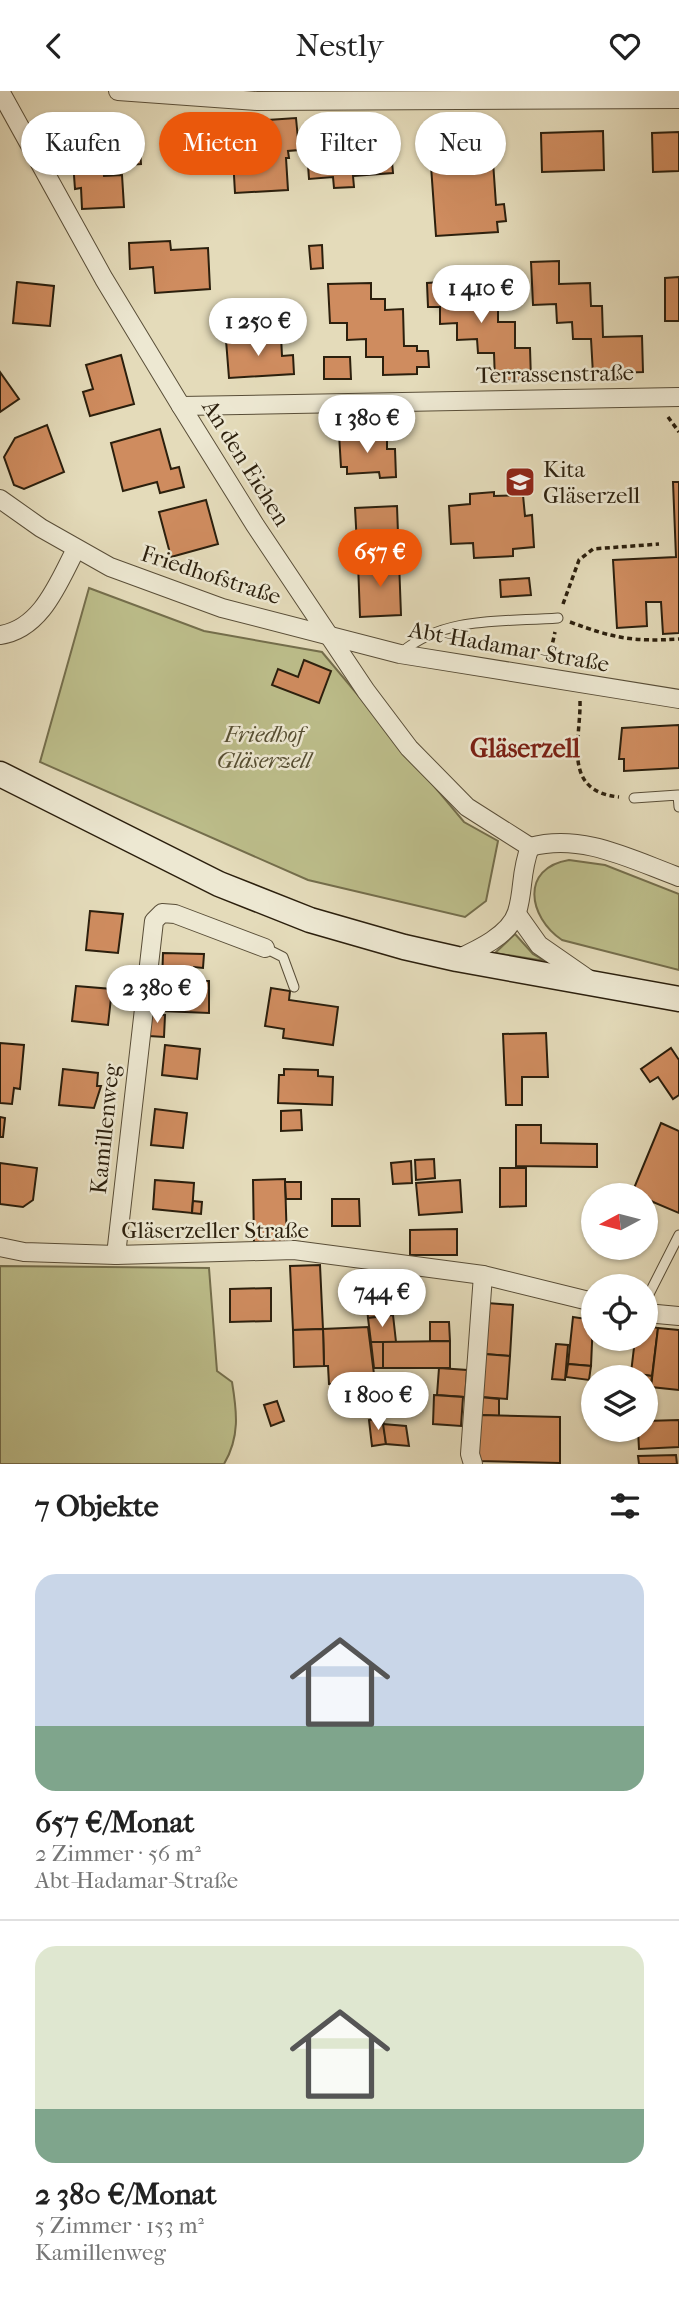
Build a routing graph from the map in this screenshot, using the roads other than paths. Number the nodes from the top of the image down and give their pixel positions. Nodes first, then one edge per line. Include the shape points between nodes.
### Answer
1 (0, 91) edge
2 (118, 91) edge
3 (256, 96) edge
4 (679, 99) edge
5 (679, 397) edge
6 (181, 406) junction
7 (0, 499) edge
8 (76, 549) junction
9 (558, 618) road end
10 (0, 635) edge
11 (331, 638) junction
12 (400, 654) junction
13 (679, 699) edge
14 (0, 774) edge
15 (634, 799) road end
16 (679, 807) edge
17 (530, 847) junction
18 (679, 877) edge
19 (517, 914) junction
20 (265, 949) joint
21 (457, 959) junction
22 (591, 981) junction
23 (294, 987) dead end
24 (679, 999) edge
25 (679, 1234) edge
26 (0, 1247) edge
27 (116, 1255) junction
28 (483, 1275) junction
29 (658, 1276) edge
30 (581, 1299) edge
31 (658, 1314) edge
32 (679, 1316) edge
33 (473, 1464) edge

1 - 6 street, An den Eichen
2 - 3 street
3 - 4 street
5 - 6 street, Terrassenstraße
6 - 11 street, An den Eichen
7 - 8 street, Friedhofstraße
8 - 10 street via 38,615 22,628
8 - 11 street, Friedhofstraße via 158,586
9 - 12 lane via 442,628 418,638
11 - 12 street, Abt-Hadamar-Straße
11 - 17 street via 409,748 467,807
12 - 13 street, Abt-Hadamar-Straße
14 - 21 main road via 266,904 353,933
15 - 16 lane via 678,795
17 - 18 street via 578,842
17 - 19 street via 521,869
19 - 21 street via 498,936
19 - 22 street via 539,946
20 - 23 lane via 284,957
20 - 27 street, Kamillenweg via 175,914 162,913 153,921
21 - 22 main road
22 - 24 main road
25 - 29 lane
26 - 27 street, Gläserzeller Straße
27 - 28 street, Gläserzeller Straße via 294,1250
28 - 30 street, Gläserzeller Straße
28 - 33 street via 470,1454
31 - 32 street

